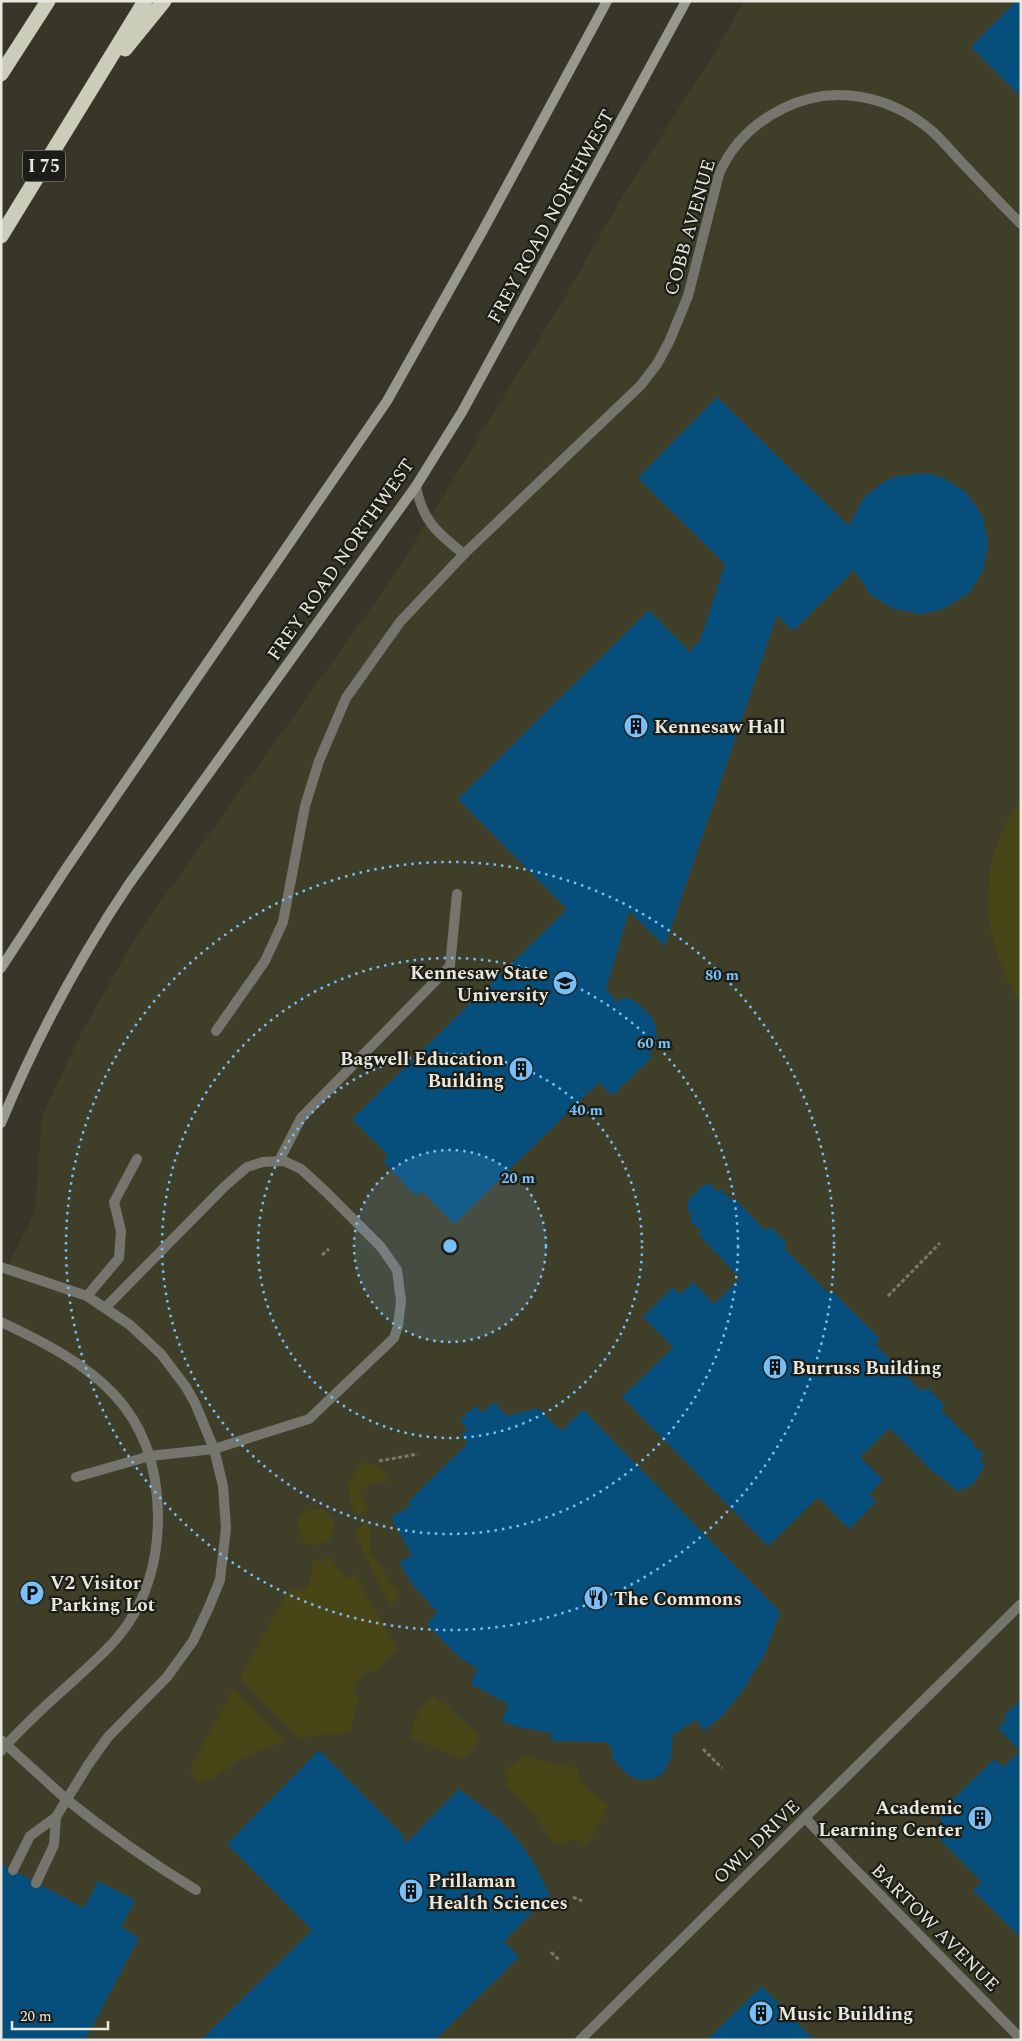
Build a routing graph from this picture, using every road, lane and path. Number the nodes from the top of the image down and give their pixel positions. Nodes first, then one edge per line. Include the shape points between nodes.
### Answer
1 (48, 1) edge
2 (145, 1) edge
3 (164, 1) edge
4 (607, 1) edge
5 (686, 1) edge
6 (1, 74) edge
7 (86, 97) junction
8 (1021, 224) edge
9 (1, 236) edge
10 (416, 486) junction
11 (464, 554) junction
12 (457, 894) dead end
13 (1, 968) edge
14 (216, 1031) dead end
15 (1, 1123) edge
16 (137, 1158) dead end
17 (279, 1161) junction
18 (940, 1243) dead end
19 (329, 1249) dead end
20 (322, 1255) dead end
21 (1, 1268) edge
22 (87, 1296) junction
23 (888, 1296) dead end
24 (105, 1308) junction
25 (1, 1322) edge
26 (214, 1448) junction
27 (418, 1454) dead end
28 (150, 1456) junction
29 (379, 1461) dead end
30 (76, 1477) dead end
31 (1021, 1604) edge
32 (3, 1745) edge
33 (703, 1749) dead end
34 (722, 1768) dead end
35 (66, 1799) junction
36 (56, 1818) junction
37 (805, 1818) junction
38 (13, 1870) dead end
39 (36, 1883) dead end
40 (196, 1890) dead end
41 (573, 1897) dead end
42 (582, 1901) dead end
43 (551, 1952) dead end
44 (560, 1961) dead end
45 (1021, 2039) edge
46 (580, 2040) edge

1 - 6 highway
2 - 7 highway, I 75
3 - 7 highway
4 - 13 main road via 387,401
5 - 10 main road, FREY ROAD NORTHWEST via 462,412
7 - 9 highway, I 75
8 - 11 street, COBB AVENUE via 932,131 894,106 860,96 825,95 772,114 744,136 725,161 688,296 670,342 656,364 628,398
10 - 11 street via 428,522
10 - 15 main road, FREY ROAD NORTHWEST via 96,933 27,1062
11 - 14 street, COBB AVENUE via 400,622 346,698 319,761 305,806 283,922 265,960
12 - 17 street via 450,966 301,1118
16 - 22 street via 114,1202 121,1231 120,1258
17 - 24 street via 247,1167
17 - 26 street via 301,1170 381,1247 397,1270 401,1301 398,1326 394,1338 385,1348 309,1419
18 - 23 path
19 - 20 path
21 - 22 street
22 - 24 street
24 - 26 street via 130,1325 174,1370 195,1403
25 - 28 street via 71,1358 91,1373 126,1407
26 - 28 street
26 - 35 street via 223,1486 226,1528 220,1580 209,1607 176,1666 108,1738
27 - 29 path
28 - 30 street
28 - 32 street via 158,1499 158,1544 138,1607 107,1650
31 - 37 street, OWL DRIVE
32 - 35 street
33 - 34 path
35 - 36 street
35 - 40 street via 139,1855
36 - 38 street via 30,1836
36 - 39 street via 54,1845
37 - 45 street, BARTOW AVENUE
37 - 46 street, OWL DRIVE
41 - 42 path
43 - 44 path

